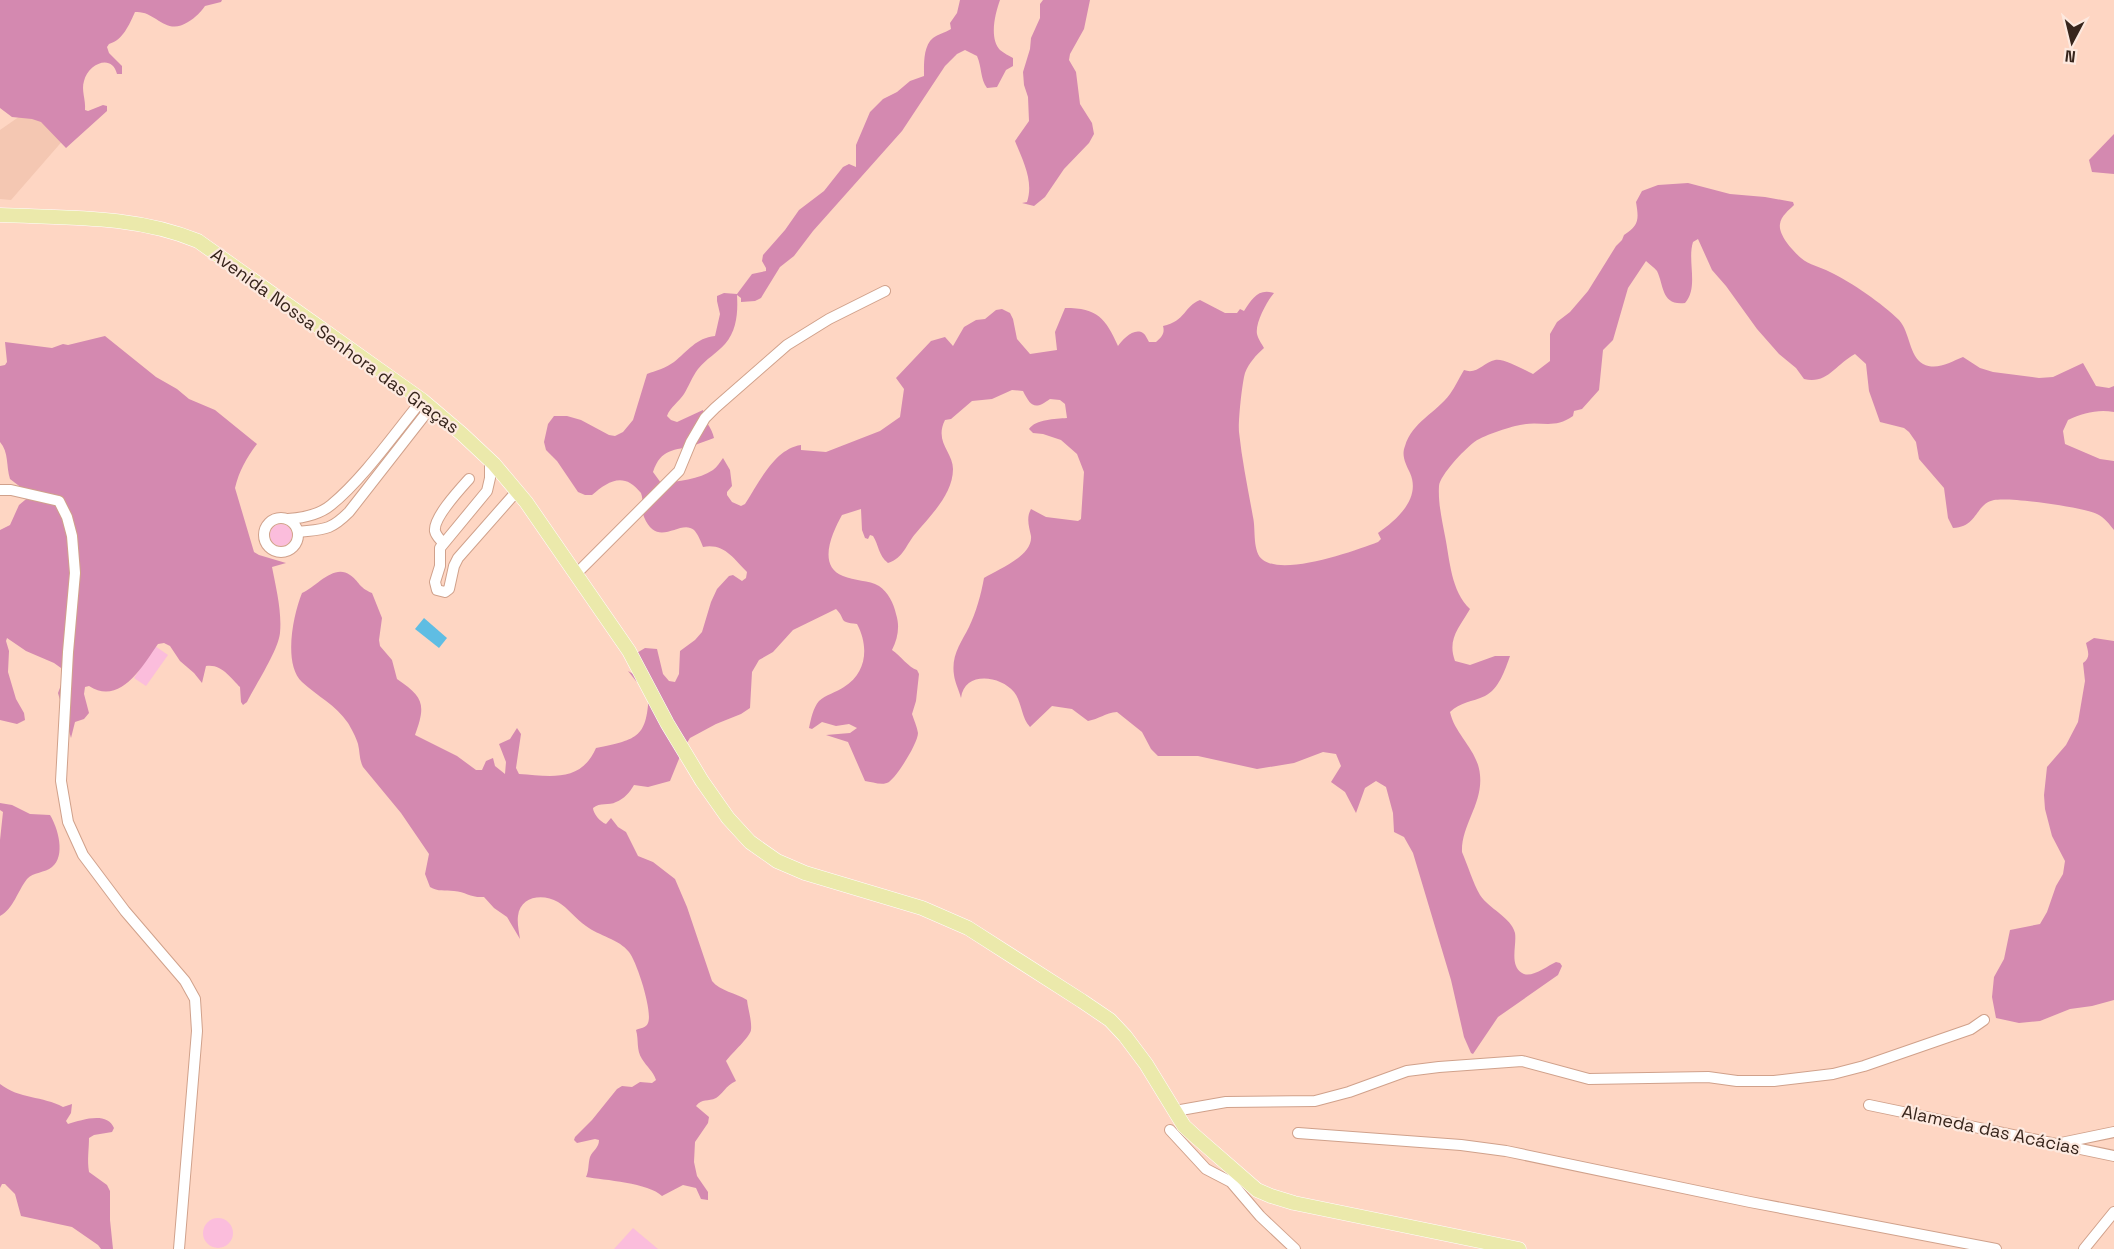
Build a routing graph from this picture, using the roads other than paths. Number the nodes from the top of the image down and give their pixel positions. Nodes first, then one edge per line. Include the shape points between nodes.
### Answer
1 (0, 215) edge
2 (885, 291) dead end
3 (426, 404) junction
4 (490, 460) junction
5 (469, 479) dead end
6 (0, 490) edge
7 (517, 491) junction
8 (288, 519) junction
9 (298, 532) junction
10 (443, 543) junction
11 (576, 574) junction
12 (1984, 1020) dead end
13 (1869, 1105) dead end
14 (1175, 1112) junction
15 (1170, 1130) dead end
16 (2114, 1132) edge
17 (1298, 1133) dead end
18 (2058, 1144) junction
19 (2114, 1156) edge
20 (2114, 1212) edge
21 (179, 1249) edge
22 (1295, 1249) edge
23 (1519, 1249) edge
24 (1996, 1249) edge
25 (2084, 1249) edge

1 - 3 main road, Avenida Nossa Senhora das Graças via 122,220 198,241
2 - 11 street via 787,345 715,408 691,442 679,471
3 - 4 main road, Avenida Nossa Senhora das Graças
3 - 8 street via 330,506 303,518
3 - 9 street via 338,523 328,529
4 - 7 main road, Avenida Nossa Senhora das Graças
4 - 10 street via 487,491
5 - 10 street via 439,517 436,535
6 - 21 street via 60,501 72,536 75,573 61,781 69,822 82,855 185,981 195,999 196,1031
7 - 10 street via 458,558 451,586 445,592 437,590 435,582
7 - 11 main road, Avenida Nossa Senhora das Graças
8 - 9 street
8 - 9 street via 276,518 267,524 263,534 267,545 276,551 287,551
11 - 14 main road, Avenida Nossa Senhora das Graças via 629,651 702,781 750,842 777,861 805,873 922,908 968,928 1110,1020 1146,1064
12 - 14 street via 1971,1029 1864,1066 1774,1081 1708,1077 1588,1079 1521,1061 1407,1071 1315,1101 1226,1101
13 - 18 street, Alameda das Acácias
14 - 23 main road, Avenida Nossa Senhora das Graças via 1184,1126 1224,1162 1257,1190 1271,1196
15 - 22 street via 1206,1169 1231,1182
16 - 18 street
17 - 24 street via 1506,1151
18 - 19 street, Alameda das Acácias
20 - 25 street

